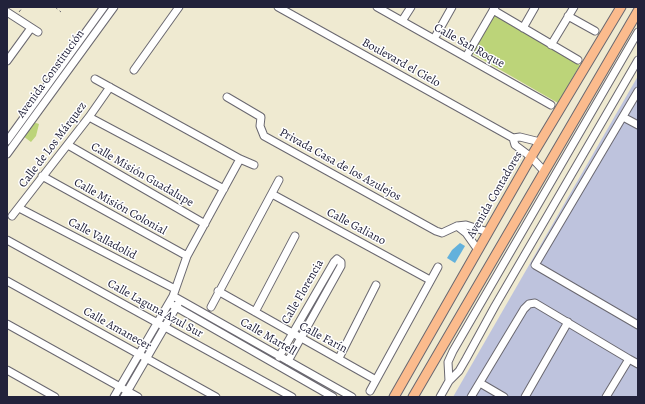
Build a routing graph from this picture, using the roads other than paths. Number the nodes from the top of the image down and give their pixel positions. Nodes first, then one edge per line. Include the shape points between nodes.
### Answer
1 (104, 7) edge
2 (114, 7) edge
3 (179, 7) edge
4 (278, 7) edge
5 (377, 7) edge
6 (411, 7) edge
7 (452, 7) edge
8 (535, 7) edge
9 (574, 7) edge
10 (621, 7) edge
11 (494, 9) edge
12 (638, 11) edge
13 (7, 12) edge
14 (568, 16) junction
15 (402, 21) junction
16 (31, 28) junction
17 (523, 28) junction
18 (595, 31) dead end
19 (38, 32) dead end
20 (638, 32) edge
21 (434, 39) junction
22 (83, 42) junction
23 (551, 45) junction
24 (466, 57) junction
25 (578, 60) dead end
26 (638, 60) edge
27 (7, 61) edge
28 (618, 66) junction
29 (134, 70) dead end
30 (630, 73) junction
31 (95, 79) dead end
32 (110, 87) junction
33 (638, 91) edge
34 (227, 97) dead end
35 (551, 105) dead end
36 (89, 117) junction
37 (623, 117) junction
38 (638, 125) edge
39 (513, 138) junction
40 (7, 141) edge
41 (540, 142) junction
42 (68, 145) junction
43 (571, 148) junction
44 (7, 154) edge
45 (584, 154) junction
46 (531, 157) junction
47 (240, 159) junction
48 (254, 166) dead end
49 (544, 171) junction
50 (42, 176) junction
51 (279, 180) dead end
52 (224, 189) junction
53 (547, 190) junction
54 (272, 194) junction
55 (558, 197) junction
56 (19, 208) junction
57 (12, 216) dead end
58 (205, 224) junction
59 (458, 226) junction
60 (488, 232) junction
61 (295, 236) dead end
62 (7, 240) edge
63 (478, 250) junction
64 (187, 256) junction
65 (438, 267) dead end
66 (430, 280) junction
67 (7, 281) edge
68 (376, 285) dead end
69 (218, 291) junction
70 (174, 292) junction
71 (314, 296) junction
72 (322, 299) junction
73 (483, 299) junction
74 (181, 300) junction
75 (169, 303) junction
76 (495, 306) junction
77 (211, 307) dead end
78 (176, 308) junction
79 (255, 312) junction
80 (568, 322) junction
81 (158, 323) junction
82 (7, 324) edge
83 (638, 325) edge
84 (165, 327) junction
85 (292, 333) junction
86 (300, 338) junction
87 (260, 346) junction
88 (256, 353) junction
89 (139, 354) junction
90 (279, 357) junction
91 (338, 358) junction
92 (147, 359) junction
93 (629, 359) junction
94 (288, 361) junction
95 (638, 364) edge
96 (300, 368) junction
97 (7, 370) edge
98 (297, 376) junction
99 (376, 380) junction
100 (449, 381) junction
101 (480, 383) junction
102 (120, 387) junction
103 (370, 390) dead end
104 (126, 394) edge
105 (55, 397) edge
106 (114, 397) edge
107 (138, 397) edge
108 (216, 397) edge
109 (292, 397) edge
110 (333, 397) edge
111 (352, 397) edge
112 (394, 397) edge
113 (413, 397) edge
114 (440, 397) edge
115 (471, 397) edge
116 (504, 397) edge
117 (526, 397) edge
118 (606, 397) edge

1 - 22 street, Avenida Constitución
2 - 22 street, Avenida Constitución
3 - 29 street
4 - 39 street, Boulevard el Cielo
5 - 15 street, Calle San Roque
6 - 15 street
7 - 21 street
8 - 17 street
9 - 14 street
10 - 41 main road, Avenida Contadores
11 - 17 street
11 - 24 street
12 - 49 main road
13 - 16 street
14 - 18 street
14 - 23 street
15 - 21 street, Calle San Roque
16 - 19 street
16 - 27 street
17 - 23 street
20 - 28 street
21 - 24 street, Calle San Roque
22 - 40 street, Avenida Constitución
22 - 44 street, Avenida Constitución
23 - 25 street
24 - 35 street, Calle San Roque
26 - 30 street
28 - 30 street
28 - 43 street
30 - 45 street
31 - 32 street
32 - 36 street, Calle de Los Márquez
32 - 47 street
33 - 37 street
34 - 59 street, Privada Casa de los Azulejos via 260,117 264,136 436,231 442,233
36 - 42 street, Calle de Los Márquez
36 - 52 street
37 - 38 street
37 - 83 street via 535,265
39 - 41 street, Boulevard el Cielo via 520,137
39 - 46 street, Boulevard el Cielo via 515,145
41 - 46 main road, Avenida Contadores
42 - 50 street, Calle de Los Márquez
42 - 58 street, Calle Misión Guadalupe
43 - 45 street
43 - 53 street
45 - 55 street
46 - 49 street, Boulevard el Cielo
46 - 60 main road, Avenida Contadores
47 - 48 street
47 - 52 street
49 - 113 main road
50 - 56 street, Calle de Los Márquez
50 - 64 street, Calle Misión Colonial
51 - 54 street
52 - 58 street
53 - 55 street
53 - 73 street
54 - 66 street, Calle Galiano
54 - 69 street
55 - 76 street
56 - 57 street, Calle de Los Márquez
56 - 70 street, Calle Valladolid
58 - 64 street
59 - 60 street via 466,225
59 - 63 street
60 - 63 main road, Avenida Contadores
61 - 79 street
62 - 81 street, Calle Laguna Azul Sur
63 - 112 main road, Avenida Contadores
64 - 70 street
65 - 66 street
66 - 99 street
67 - 89 street, Calle Amanecer
68 - 91 street
69 - 77 street
69 - 79 street, Calle Farín
70 - 74 street, Calle Martell
70 - 75 street
71 - 72 street
71 - 72 street, Calle Florencia via 337,259 341,266
71 - 85 street, Calle Florencia
72 - 86 street, Calle Florencia
73 - 76 street
73 - 100 street via 448,362
74 - 78 street
74 - 87 street, Calle Martell
75 - 78 street, Calle Martell
75 - 81 street
76 - 100 street via 458,371
78 - 84 street
78 - 88 street, Calle Martell
79 - 85 street, Calle Farín
80 - 93 street
80 - 101 street via 535,303 529,304
80 - 117 street
81 - 84 street, Calle Laguna Azul Sur
81 - 89 street
82 - 102 street
84 - 92 street
84 - 109 street, Calle Laguna Azul Sur
85 - 86 street, Calle Farín
85 - 90 street, Calle Florencia
86 - 91 street, Calle Farín
86 - 94 street, Calle Florencia
87 - 88 street
87 - 90 street, Calle Martell
88 - 98 street, Calle Martell
89 - 92 street, Calle Amanecer
89 - 102 street
90 - 94 street, Calle Martell
91 - 99 street, Calle Farín
92 - 104 street
92 - 108 street, Calle Amanecer
93 - 95 street
93 - 118 street
94 - 96 street, Calle Martell
96 - 98 street
96 - 111 street, Calle Martell
97 - 105 street
98 - 110 street, Calle Martell
99 - 103 street
100 - 114 street
101 - 115 street
101 - 116 street
102 - 104 street
102 - 106 street
104 - 107 street

